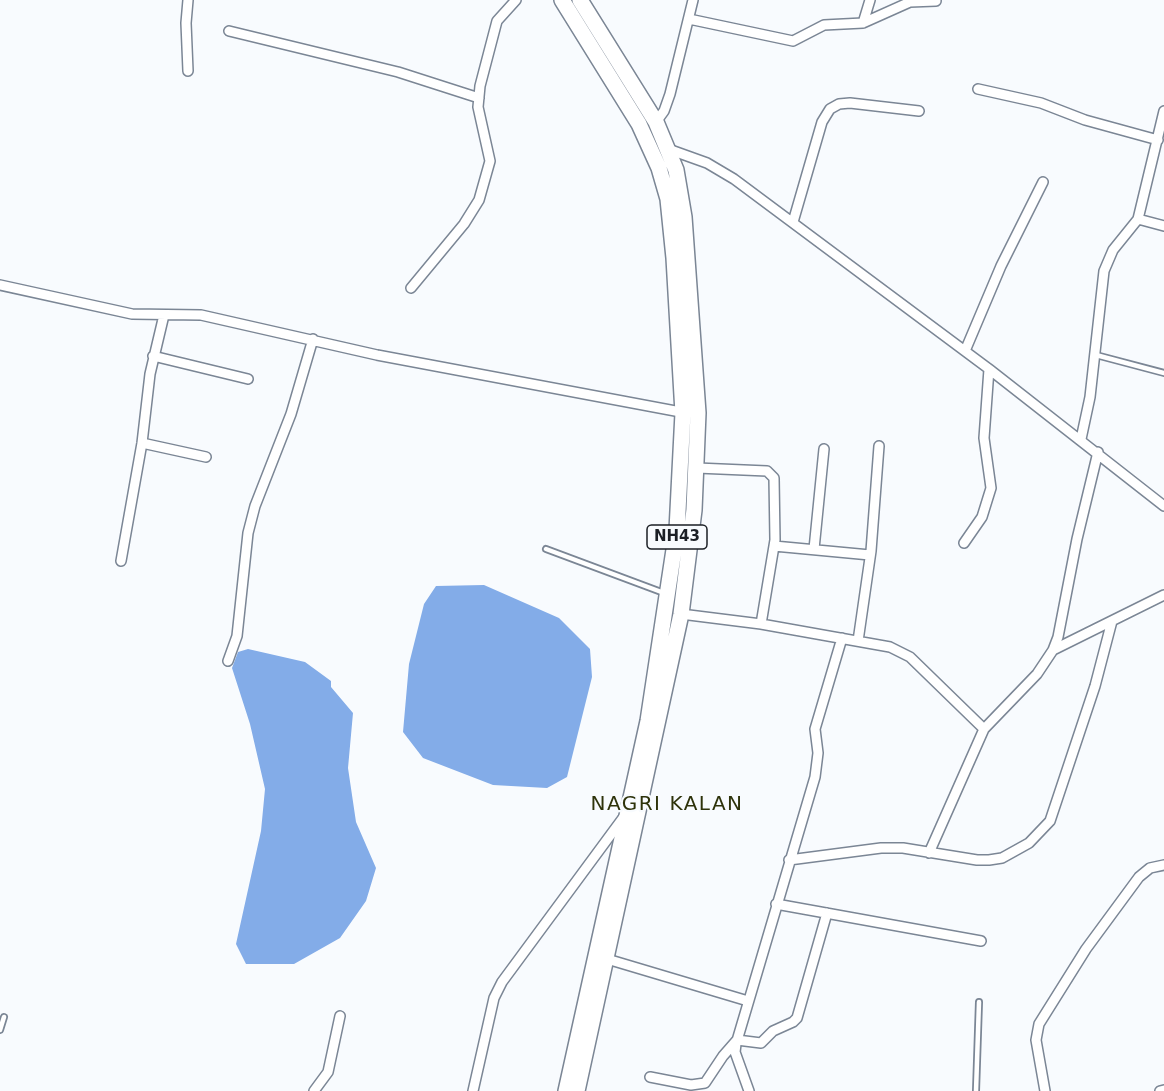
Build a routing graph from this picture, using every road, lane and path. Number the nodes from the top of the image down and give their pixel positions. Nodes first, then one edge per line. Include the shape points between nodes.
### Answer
1 (188, 0) edge
2 (516, 0) edge
3 (562, 0) edge
4 (580, 0) edge
5 (693, 0) edge
6 (870, 0) edge
7 (936, 1) edge
8 (688, 19) junction
9 (864, 23) junction
10 (229, 31) dead end
11 (189, 70) dead end
12 (978, 89) dead end
13 (479, 98) junction
14 (919, 111) dead end
15 (1164, 111) edge
16 (656, 122) junction
17 (1158, 140) junction
18 (668, 149) junction
19 (1042, 182) dead end
20 (1138, 219) junction
21 (793, 222) junction
22 (1164, 226) edge
23 (0, 285) edge
24 (411, 288) dead end
25 (164, 315) junction
26 (313, 339) junction
27 (965, 351) junction
28 (1095, 355) junction
29 (153, 356) junction
30 (989, 369) junction
31 (1164, 374) edge
32 (248, 379) dead end
33 (690, 413) junction
34 (1081, 439) junction
35 (142, 443) junction
36 (879, 446) dead end
37 (825, 448) dead end
38 (1098, 452) junction
39 (206, 457) dead end
40 (697, 468) junction
41 (1164, 506) edge
42 (964, 543) dead end
43 (774, 546) junction
44 (546, 549) dead end
45 (814, 549) junction
46 (870, 555) junction
47 (121, 561) dead end
48 (669, 595) junction
49 (1164, 595) edge
50 (681, 614) junction
51 (1112, 621) junction
52 (761, 624) junction
53 (842, 638) junction
54 (858, 641) junction
55 (1053, 650) junction
56 (228, 661) dead end
57 (984, 729) junction
58 (628, 812) junction
59 (930, 853) junction
60 (789, 860) junction
61 (1164, 866) edge
62 (776, 904) junction
63 (827, 913) junction
64 (981, 941) dead end
65 (607, 959) junction
66 (748, 1001) junction
67 (979, 1002) dead end
68 (340, 1016) dead end
69 (4, 1017) dead end
70 (0, 1030) edge
71 (737, 1040) junction
72 (650, 1077) dead end
73 (314, 1091) edge
74 (473, 1091) edge
75 (566, 1091) edge
76 (577, 1091) edge
77 (749, 1091) edge
78 (976, 1091) edge
79 (1045, 1091) edge

1 - 11 street
2 - 13 street via 501,13 494,29
3 - 33 highway, NH43 via 639,124 659,168 668,199
4 - 16 highway, NH43
5 - 8 street
6 - 9 street
7 - 9 street via 910,2
8 - 9 street via 793,41 824,25
8 - 16 street via 670,94
10 - 13 street via 398,72
12 - 17 street via 1041,103 1084,120
13 - 24 street via 480,120 489,148 487,178 464,224
14 - 21 street via 850,103 830,109 822,122
15 - 17 street
16 - 18 highway, NH43
17 - 20 street
18 - 21 street via 707,163
18 - 33 highway, NH43 via 684,217
19 - 27 street
20 - 22 street
20 - 28 street via 1108,260 1102,281
21 - 27 street
23 - 25 street via 132,314
25 - 26 street via 201,315
25 - 29 street
26 - 33 street via 376,355
26 - 56 street via 291,414 255,506 240,619
27 - 30 street
28 - 31 lane
28 - 34 street
29 - 32 street
29 - 35 street
30 - 34 street
30 - 42 street via 984,438 991,488 982,517
33 - 40 highway, NH43
33 - 48 highway, NH43
34 - 38 street
35 - 39 street
35 - 47 street
36 - 46 street
37 - 45 street
38 - 41 street
38 - 55 street
40 - 43 street via 772,473 776,496
40 - 50 highway, NH43
43 - 45 street
43 - 52 street
44 - 48 lane
45 - 46 street
46 - 54 street
48 - 58 highway, NH43
49 - 51 street
50 - 52 street
50 - 65 highway, NH43
51 - 55 street
51 - 59 street via 1088,709 1044,830 1002,858 977,860
52 - 53 street
53 - 54 street
53 - 60 street via 815,729 815,777
54 - 57 street via 890,647 910,657
55 - 57 street via 1037,674
57 - 59 street
58 - 74 street via 502,982 494,998
58 - 75 highway, NH43
59 - 60 street via 881,848
60 - 62 street
61 - 79 street via 1150,868 1139,877 1086,949 1039,1024 1036,1040
62 - 63 street
62 - 66 street
63 - 64 street
63 - 71 street via 797,1018 773,1031 762,1043
65 - 66 street
65 - 76 highway, NH43
66 - 71 street
67 - 78 lane
68 - 73 street via 328,1072
69 - 70 lane
71 - 72 street via 705,1083 691,1085
71 - 77 street via 735,1052

